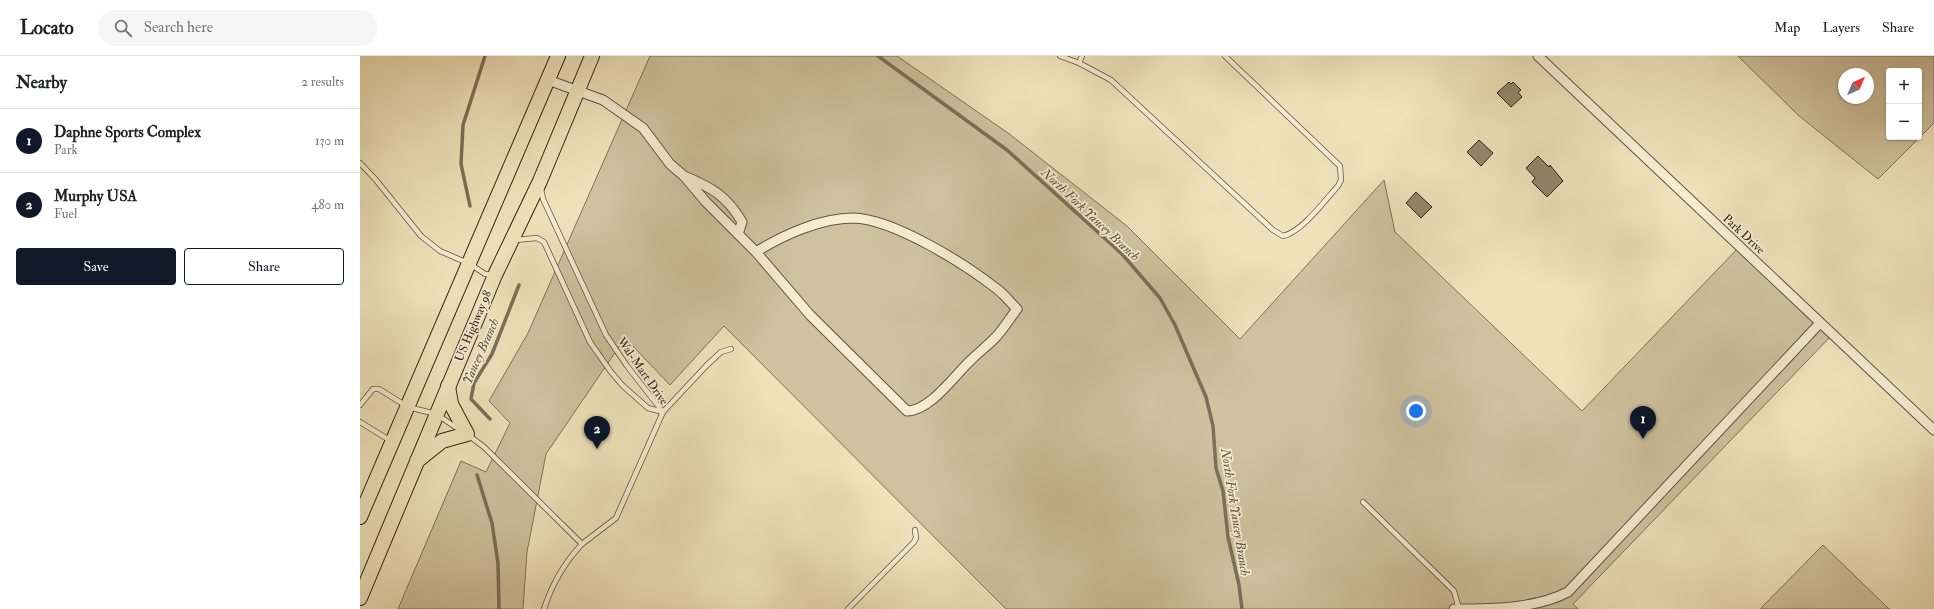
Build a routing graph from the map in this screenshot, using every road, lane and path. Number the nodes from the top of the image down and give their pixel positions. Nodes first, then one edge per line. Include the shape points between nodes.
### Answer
1 (558, 56) edge
2 (592, 56) edge
3 (1060, 56) edge
4 (1082, 56) edge
5 (1225, 56) edge
6 (1538, 56) edge
7 (1079, 63) junction
8 (548, 80) junction
9 (577, 92) junction
10 (360, 162) edge
11 (684, 176) junction
12 (540, 181) junction
13 (738, 234) junction
14 (510, 242) junction
15 (756, 252) junction
16 (470, 264) junction
17 (495, 276) junction
18 (1820, 323) junction
19 (731, 349) dead end
20 (448, 386) junction
21 (360, 405) edge
22 (408, 407) junction
23 (663, 412) junction
24 (436, 414) junction
25 (360, 422) edge
26 (1934, 430) edge
27 (467, 434) junction
28 (392, 442) junction
29 (416, 462) junction
30 (1363, 502) dead end
31 (360, 517) edge
32 (915, 530) dead end
33 (582, 544) junction
34 (360, 598) edge
35 (1524, 608) edge
36 (544, 609) edge
37 (848, 609) edge
38 (1454, 609) edge
39 (1459, 609) edge

1 - 8 main road
2 - 9 main road, US Highway 98
3 - 7 lane
4 - 7 lane
5 - 7 lane via 1340,166 1341,180 1338,186 1290,235 1283,236 1273,230 1111,80
6 - 18 street, Park Drive
8 - 9 street
8 - 16 main road
9 - 11 street via 602,100 643,128 670,164
9 - 12 main road, US Highway 98
10 - 16 lane via 422,236 440,251
11 - 13 street
11 - 13 street via 706,185 734,207 742,222
12 - 14 main road, US Highway 98
12 - 23 lane, Wal-Mart Drive via 543,199 606,335 626,366
13 - 15 street
14 - 17 main road, US Highway 98
14 - 23 lane, Wal-Mart Drive via 526,238 537,238 544,242 590,342 623,386 648,408
15 - 15 street via 810,315 907,411 921,408 936,396 996,338 1017,308 998,290 956,261 880,222 853,218 818,224 794,232
16 - 17 lane via 485,274
16 - 22 main road
17 - 20 main road, US Highway 98
18 - 26 street, Park Drive
18 - 35 street via 1568,592 1555,600
19 - 23 lane via 721,352 706,365
20 - 24 main road, US Highway 98
20 - 27 main road via 451,404
21 - 22 lane via 373,389 379,389
22 - 24 lane
22 - 28 main road
23 - 33 lane via 616,518
24 - 27 lane
24 - 29 main road, US Highway 98
25 - 28 lane
27 - 29 main road via 442,441
27 - 33 lane via 484,447
28 - 31 main road via 366,497
29 - 34 main road, US Highway 98
30 - 39 lane via 1454,591
32 - 37 lane via 914,542
33 - 36 lane via 562,568
35 - 39 street
38 - 39 street

